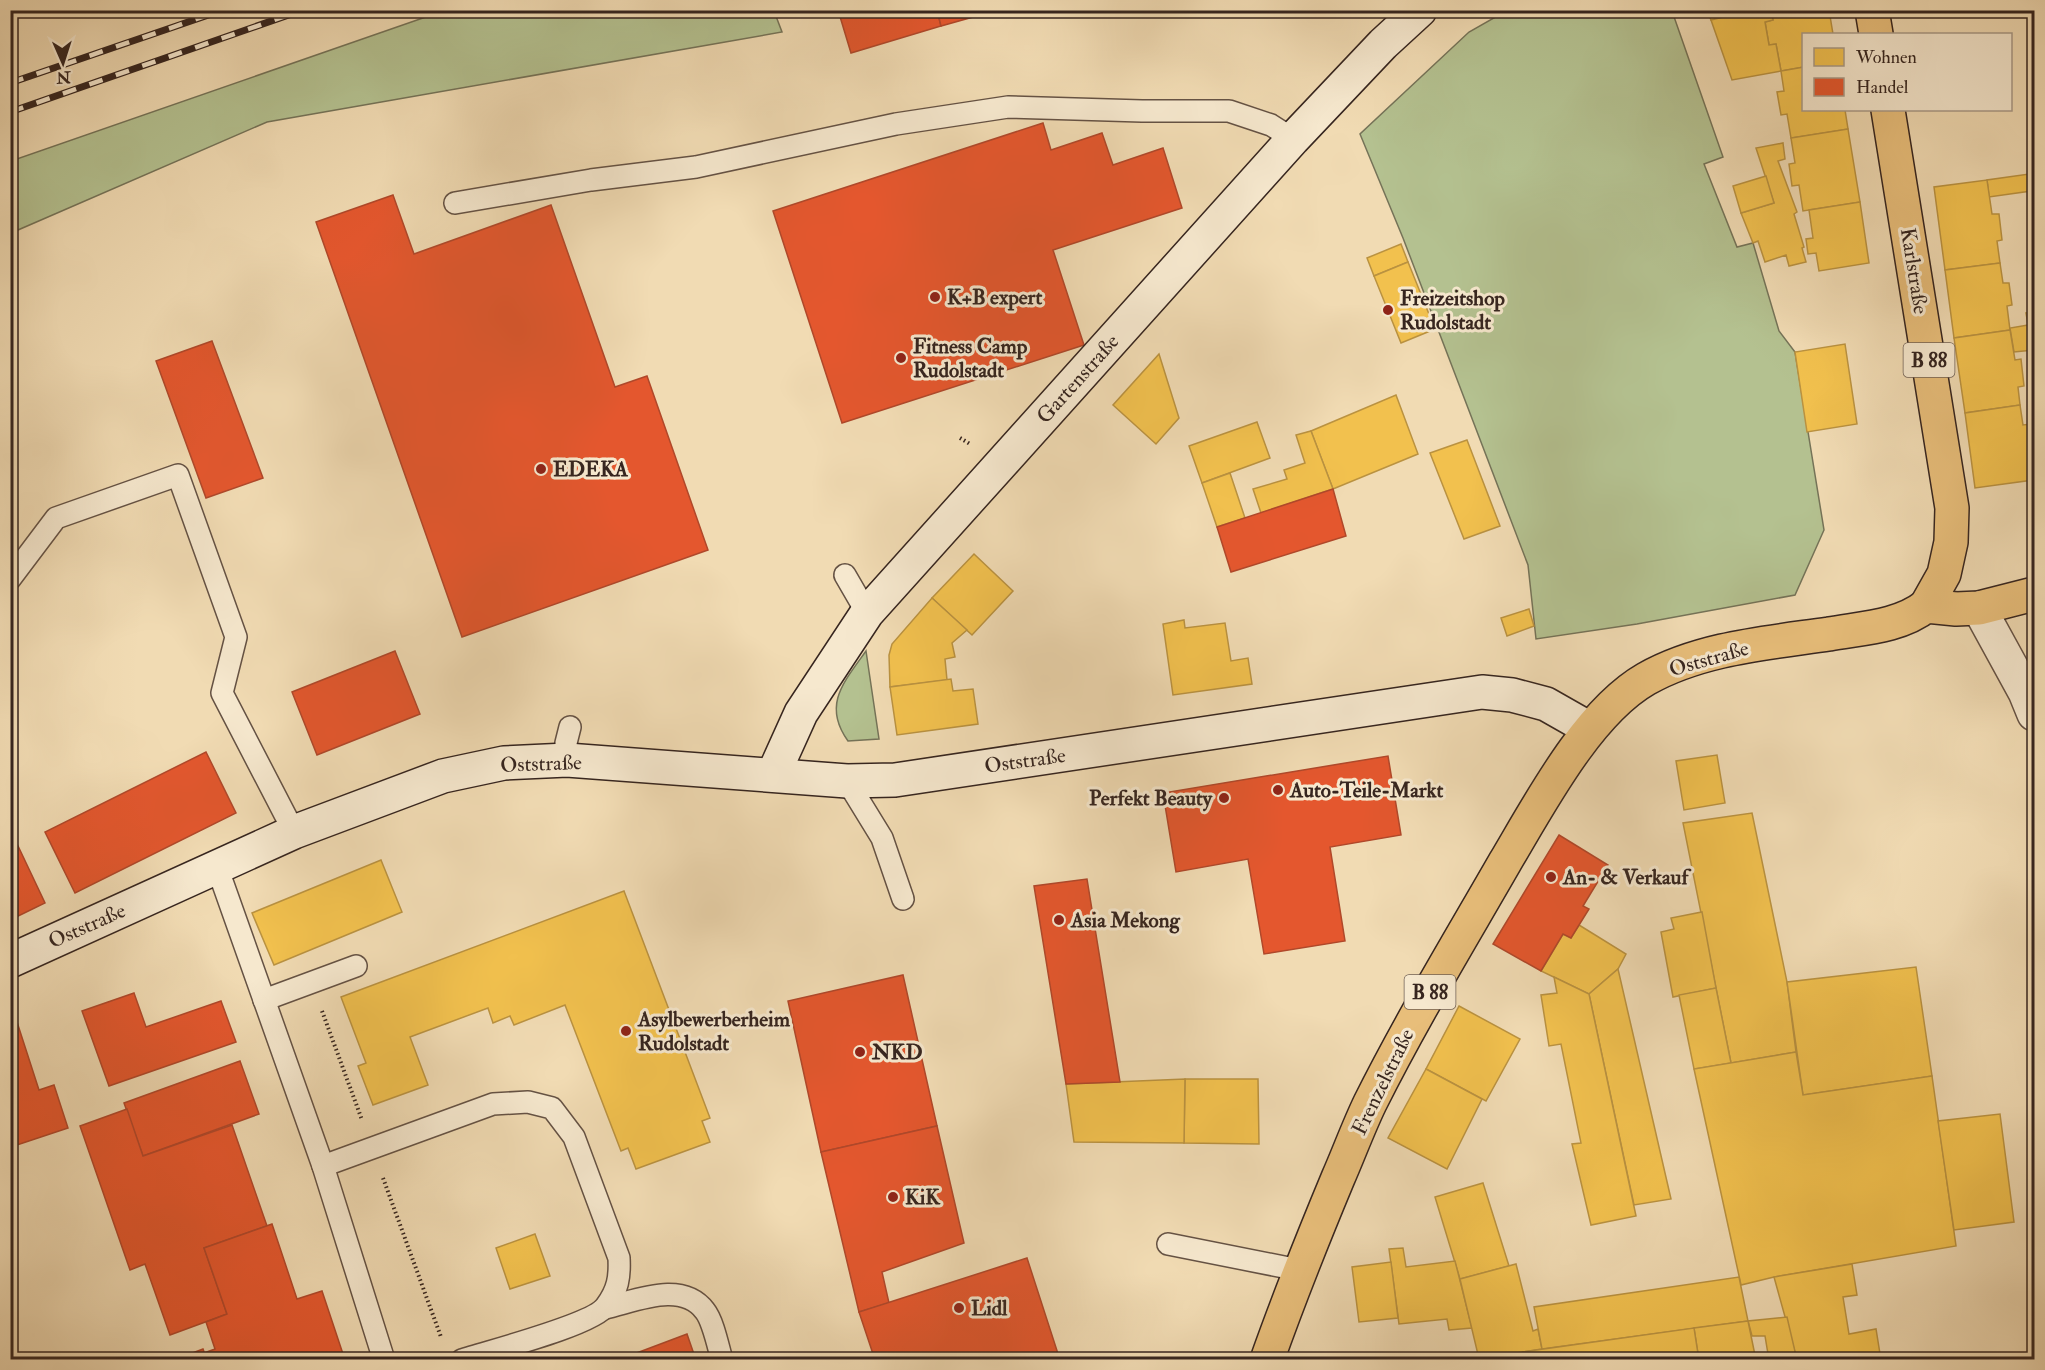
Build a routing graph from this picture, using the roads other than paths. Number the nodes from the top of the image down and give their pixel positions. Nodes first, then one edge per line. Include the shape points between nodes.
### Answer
1 (1420, 10) edge
2 (1872, 10) edge
3 (1875, 33) edge
4 (1888, 111) edge
5 (1293, 139) junction
6 (455, 203) dead end
7 (845, 575) dead end
8 (10, 579) edge
9 (2034, 594) edge
10 (1926, 606) junction
11 (1979, 608) junction
12 (867, 614) junction
13 (2034, 714) edge
14 (570, 727) dead end
15 (1590, 729) junction
16 (567, 760) junction
17 (773, 775) junction
18 (847, 781) junction
19 (294, 832) junction
20 (217, 867) junction
21 (903, 899) dead end
22 (10, 961) edge
23 (356, 966) dead end
24 (264, 1000) junction
25 (322, 1166) junction
26 (1168, 1244) dead end
27 (1299, 1270) junction
28 (605, 1308) junction
29 (384, 1359) edge
30 (462, 1359) edge
31 (722, 1359) edge
32 (1267, 1359) edge

1 - 5 main road, Gartenstraße
2 - 3 main road
4 - 10 main road, Karlstraße / B 88 via 1952,508 1951,542 1944,574
5 - 6 lane via 1271,125 1230,111 1008,106 896,124 696,167
5 - 12 main road, Gartenstraße
7 - 12 lane
8 - 19 lane via 56,518 178,475 236,637 222,693
9 - 11 main road
10 - 11 main road
10 - 15 main road, Oststraße / B 88 via 1889,624 1736,648 1683,662 1644,680
11 - 13 main road
12 - 17 main road, Gartenstraße via 801,713
14 - 16 lane
15 - 18 main road, Oststraße via 1546,704 1482,692 895,780
15 - 27 main road, Frenzelstraße / B 88 via 1540,802 1406,1034 1369,1106
16 - 17 main road, Oststraße
16 - 19 main road, Oststraße via 504,763 443,776
17 - 18 main road, Oststraße
18 - 21 lane via 882,838
19 - 20 main road, Oststraße
20 - 22 main road, Oststraße
20 - 24 lane
23 - 24 lane
24 - 25 lane
25 - 28 lane via 493,1104 528,1102 552,1108 574,1137 619,1258 620,1278
25 - 29 lane
26 - 27 lane
27 - 32 main road, Frenzelstraße / B 88
28 - 30 lane via 580,1323
28 - 31 lane via 666,1294 690,1296 706,1312

